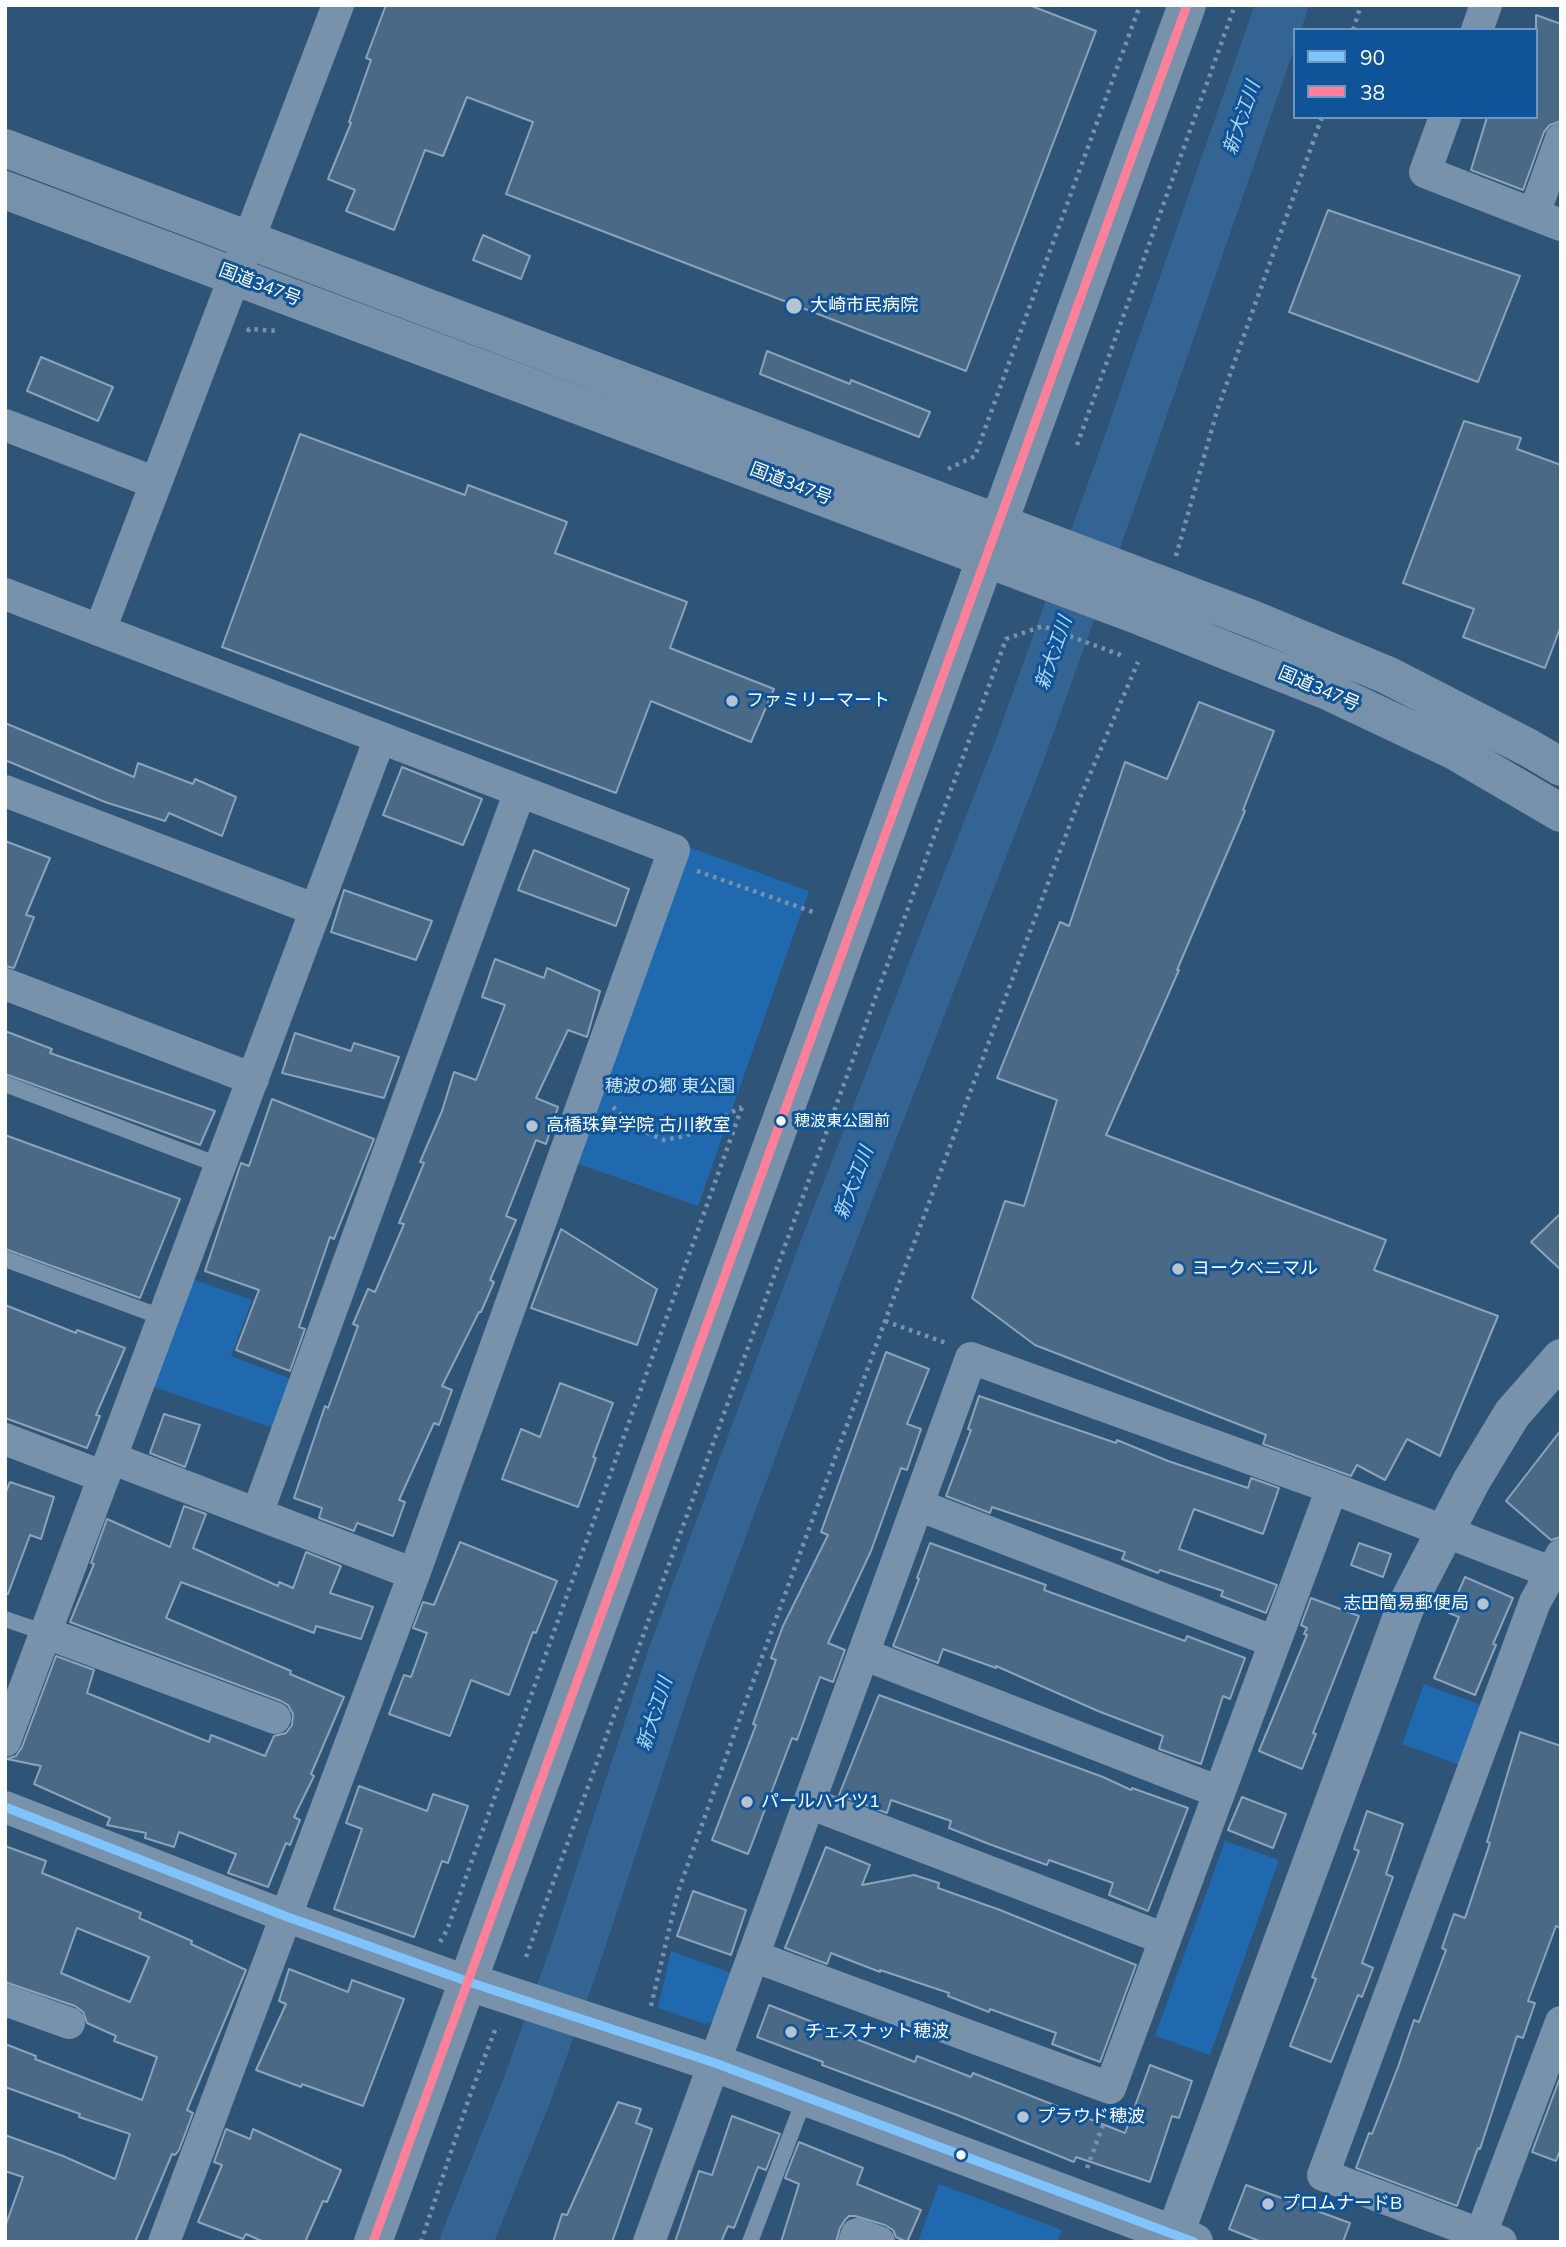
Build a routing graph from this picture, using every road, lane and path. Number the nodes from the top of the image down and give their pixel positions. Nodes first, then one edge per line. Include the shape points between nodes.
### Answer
1 (338, 5) edge
2 (1140, 5) edge
3 (1187, 5) edge
4 (1235, 5) edge
5 (1362, 5) edge
6 (1486, 5) edge
7 (1354, 28) edge
8 (1478, 28) edge
9 (1321, 119) edge
10 (1445, 119) edge
11 (1561, 139) edge
12 (5, 148) edge
13 (5, 190) edge
14 (1547, 220) edge
15 (247, 241) junction
16 (234, 275) junction
17 (5, 425) edge
18 (1077, 445) dead end
19 (946, 470) dead end
20 (156, 483) junction
21 (999, 522) junction
22 (986, 558) junction
23 (1040, 558) junction
24 (1163, 568) junction
25 (5, 594) edge
26 (100, 630) junction
27 (1124, 656) dead end
28 (1138, 662) dead end
29 (380, 738) junction
30 (1561, 767) edge
31 (5, 791) edge
32 (520, 791) junction
33 (1561, 813) edge
34 (670, 861) junction
35 (316, 910) junction
36 (813, 912) dead end
37 (5, 984) edge
38 (592, 1077) junction
39 (253, 1079) junction
40 (5, 1084) edge
41 (221, 1166) junction
42 (5, 1259) edge
43 (164, 1318) junction
44 (885, 1321) junction
45 (971, 1358) junction
46 (1561, 1358) edge
47 (5, 1439) edge
48 (108, 1467) junction
49 (1332, 1488) junction
50 (918, 1506) junction
51 (257, 1514) junction
52 (1445, 1532) junction
53 (1558, 1568) edge
54 (414, 1574) junction
55 (5, 1619) edge
56 (46, 1633) junction
57 (1275, 1642) junction
58 (863, 1654) junction
59 (275, 1718) dead end
60 (5, 1741) edge
61 (1219, 1792) junction
62 (809, 1803) junction
63 (5, 1807) edge
64 (285, 1916) junction
65 (447, 1930) dead end
66 (1165, 1939) junction
67 (753, 1956) junction
68 (526, 1957) dead end
69 (469, 1982) junction
70 (5, 2000) edge
71 (513, 2013) junction
72 (648, 2017) dead end
73 (1561, 2022) edge
74 (69, 2023) dead end
75 (715, 2063) junction
76 (1110, 2088) junction
77 (805, 2095) junction
78 (1076, 2197) junction
79 (1491, 2238) edge
80 (174, 2239) edge
81 (1180, 2239) edge
82 (373, 2242) edge
83 (421, 2242) edge
84 (649, 2242) edge
85 (750, 2242) edge
86 (854, 2242) edge
87 (879, 2242) edge

1 - 15 street
2 - 19 path via 975,456
3 - 21 street
4 - 18 path
5 - 7 path
6 - 8 street
9 - 24 path
10 - 14 street via 1425,172
11 - 14 street
12 - 15 highway, 国道347号
13 - 16 highway, 国道347号
15 - 16 street
15 - 21 highway, 国道347号
16 - 20 street
16 - 22 highway, 国道347号
17 - 20 street
20 - 26 street
21 - 22 street
21 - 23 highway, 国道347号
22 - 23 highway, 国道347号
22 - 69 street
23 - 24 highway, 国道347号
23 - 33 highway, 国道347号 via 1137,615 1328,691 1455,751
24 - 30 highway, 国道347号 via 1252,619 1387,675
25 - 26 street
26 - 29 street
27 - 68 path via 1043,626 1006,639
28 - 44 path via 1079,800
29 - 32 street
29 - 35 street
31 - 35 street
32 - 34 street via 674,850
32 - 51 street
34 - 36 path
34 - 38 street
35 - 39 street
37 - 39 street
38 - 54 street
38 - 65 path via 634,1128 664,1140 686,1136 742,1107
39 - 41 street
40 - 41 lane
41 - 43 street
42 - 43 lane
43 - 48 street
44 - 45 path via 954,1346
44 - 72 path via 678,1892
45 - 49 street
45 - 50 street
46 - 52 street via 1512,1413
47 - 48 street
48 - 51 street
48 - 56 street
49 - 52 street
49 - 57 street
50 - 57 street
50 - 58 street
51 - 54 street
52 - 53 street
52 - 81 street via 1405,1608
53 - 79 street via 1530,1615 1323,2175
54 - 64 street
55 - 56 lane
56 - 59 street
56 - 60 street
57 - 61 street
58 - 61 street
58 - 62 street
61 - 66 street
62 - 66 street
62 - 67 street
63 - 64 street
64 - 69 street
64 - 80 street
66 - 76 street
67 - 75 street
67 - 76 street
69 - 71 street
69 - 82 street
70 - 74 street
71 - 75 street via 606,2026
71 - 83 path via 495,2030
73 - 79 street
75 - 77 street
75 - 84 street
76 - 78 path via 1109,2107
77 - 78 street
77 - 85 lane
78 - 81 street
86 - 87 street via 857,2234

